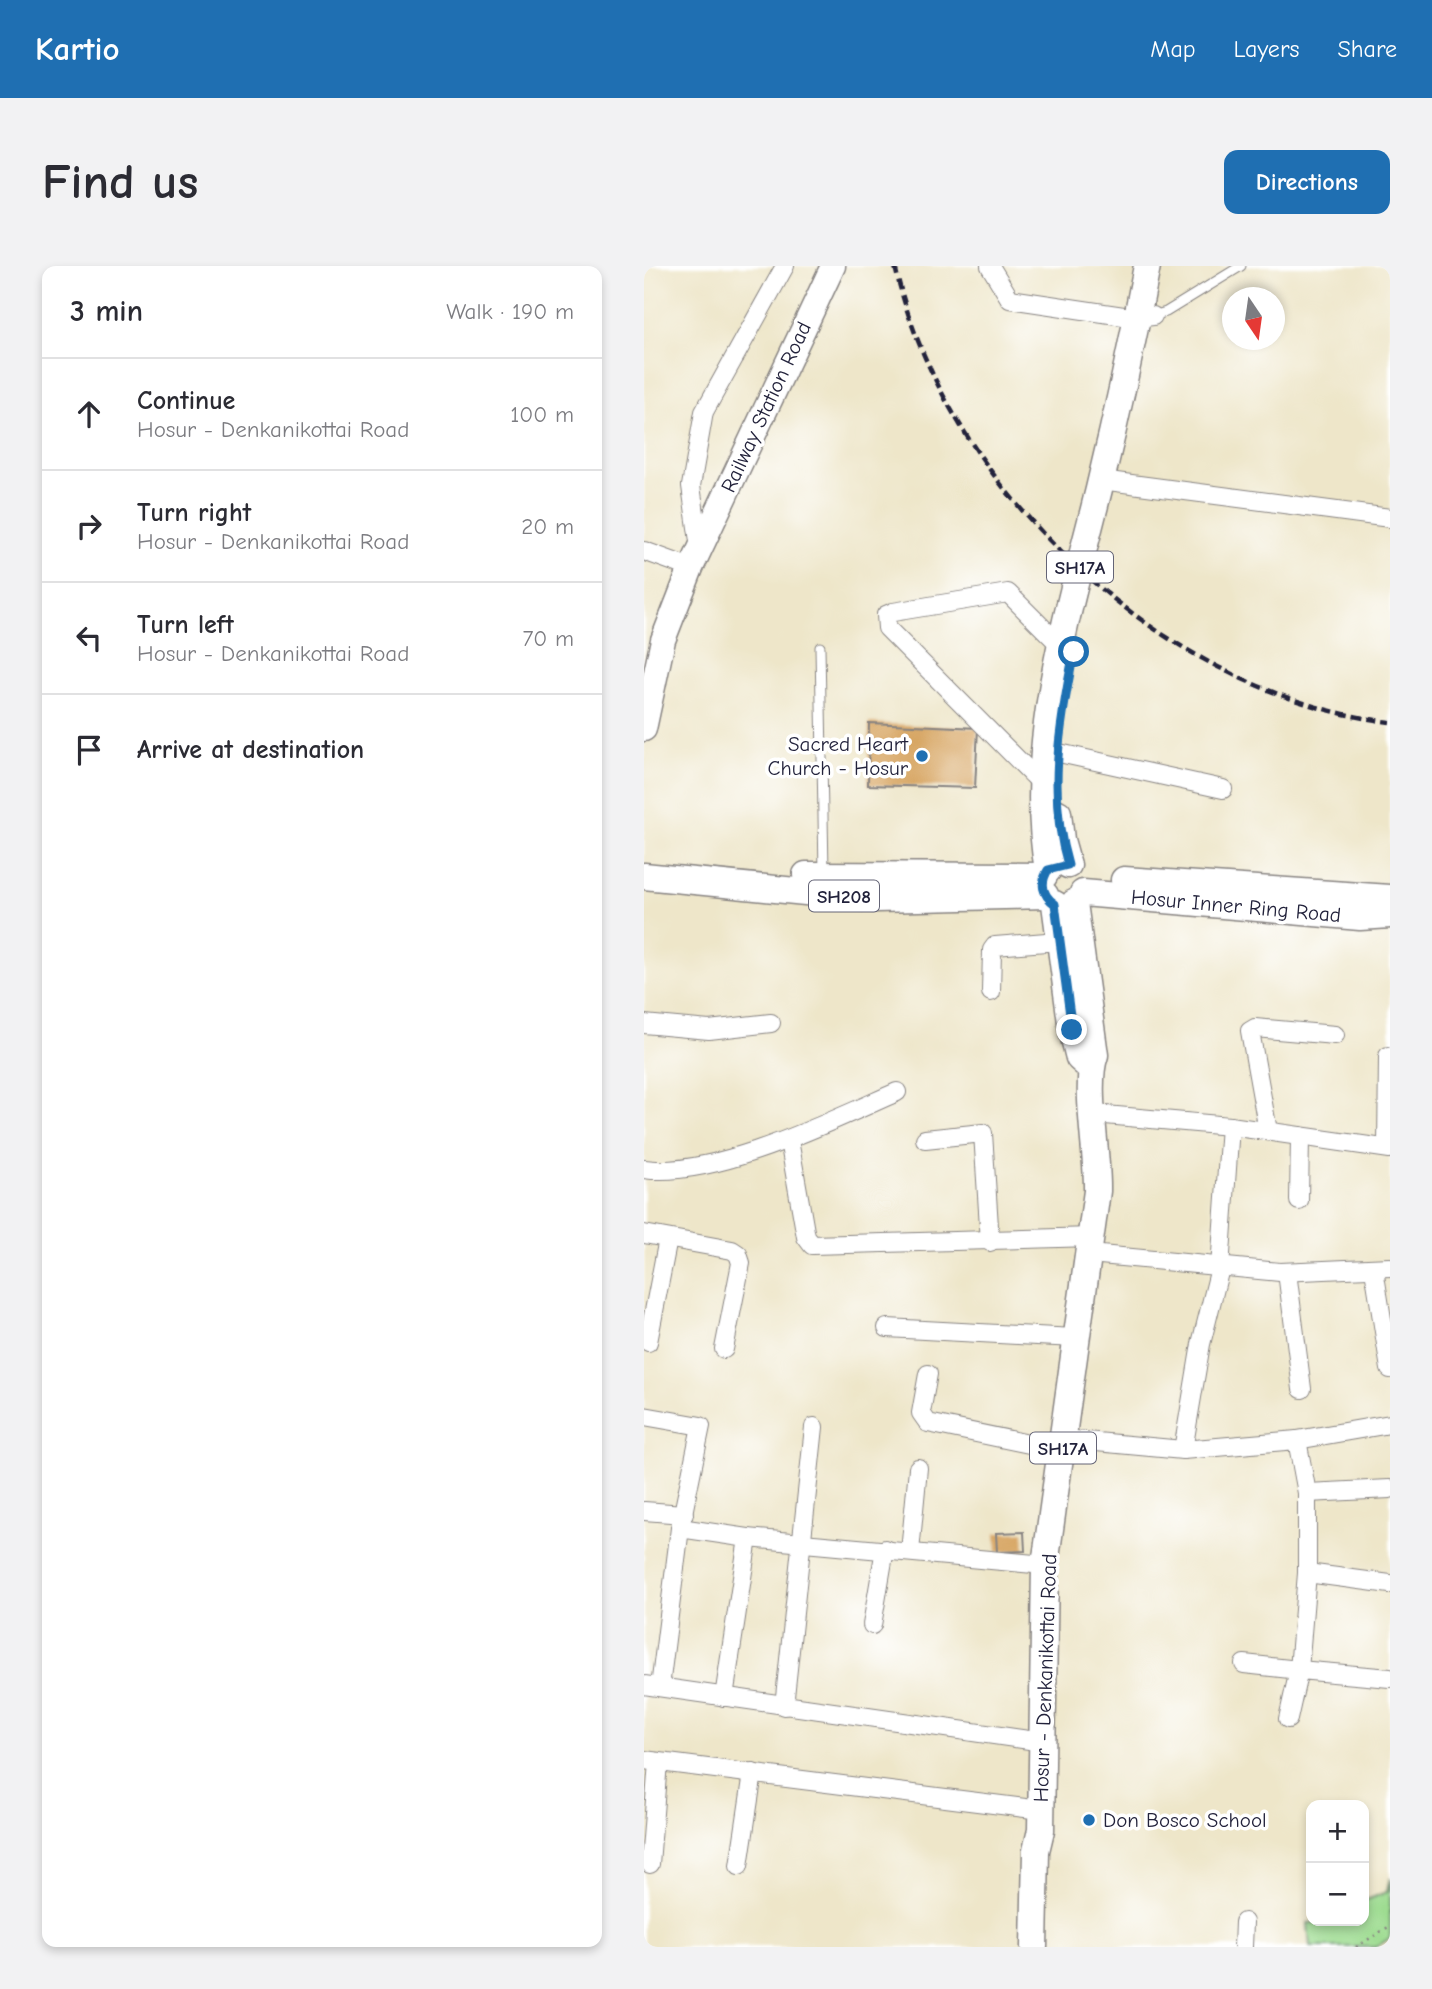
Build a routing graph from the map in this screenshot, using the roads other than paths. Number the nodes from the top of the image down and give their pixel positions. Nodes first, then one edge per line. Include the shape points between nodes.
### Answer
1 (785, 266) edge
2 (834, 266) edge
3 (990, 266) edge
4 (1147, 266) edge
5 (1162, 266) edge
6 (1241, 266) edge
7 (1145, 317) junction
8 (1109, 480) junction
9 (1390, 518) edge
10 (644, 551) edge
11 (695, 558) junction
12 (820, 647) dead end
13 (1062, 647) junction
14 (644, 729) edge
15 (1059, 753) junction
16 (1040, 782) junction
17 (1223, 789) dead end
18 (644, 859) edge
19 (644, 876) edge
20 (824, 877) junction
21 (1063, 886) junction
22 (1390, 898) edge
23 (1390, 915) edge
24 (1059, 941) junction
25 (991, 992) dead end
26 (771, 1023) dead end
27 (644, 1024) edge
28 (1335, 1035) dead end
29 (1388, 1056) edge
30 (1090, 1068) junction
31 (897, 1092) dead end
32 (1094, 1114) junction
33 (1230, 1126) junction
34 (1268, 1131) junction
35 (1300, 1136) junction
36 (925, 1139) dead end
37 (789, 1140) junction
38 (1389, 1149) edge
39 (644, 1169) edge
40 (1299, 1200) dead end
41 (644, 1234) edge
42 (668, 1239) junction
43 (990, 1242) junction
44 (1091, 1246) junction
45 (1220, 1268) junction
46 (1382, 1268) edge
47 (1287, 1272) junction
48 (887, 1328) dead end
49 (1074, 1338) junction
50 (649, 1342) dead end
51 (723, 1349) dead end
52 (1390, 1369) edge
53 (928, 1374) dead end
54 (1302, 1388) dead end
55 (644, 1416) edge
56 (1390, 1424) edge
57 (814, 1427) dead end
58 (1297, 1440) junction
59 (1063, 1445) junction
60 (1183, 1450) junction
61 (918, 1468) dead end
62 (1390, 1489) edge
63 (1307, 1493) junction
64 (644, 1511) edge
65 (682, 1521) junction
66 (748, 1538) junction
67 (803, 1541) junction
68 (885, 1549) junction
69 (910, 1552) junction
70 (1045, 1565) junction
71 (1307, 1573) junction
72 (1390, 1584) edge
73 (872, 1625) dead end
74 (1244, 1664) dead end
75 (1299, 1670) junction
76 (1390, 1678) edge
77 (652, 1686) edge
78 (724, 1697) junction
79 (784, 1706) junction
80 (1288, 1719) dead end
81 (1043, 1742) junction
82 (651, 1761) edge
83 (753, 1773) junction
84 (1041, 1820) junction
85 (650, 1864) dead end
86 (739, 1866) dead end
87 (1244, 1922) dead end
88 (1034, 1947) edge
89 (1051, 1947) edge
90 (1243, 1947) edge

1 - 11 street, Railway Station Road via 704,412 691,486
2 - 11 main road, Railway Station Road
3 - 7 street via 1010,299
4 - 7 main road, Hosur - Denkanikottai Road / SH17A
5 - 7 main road, Hosur - Denkanikottai Road / SH17A
6 - 7 lane via 1166,312
7 - 8 main road, Hosur - Denkanikottai Road / SH17A
8 - 9 street
8 - 13 main road, Hosur - Denkanikottai Road / SH17A
8 - 15 main road, Hosur - Denkanikottai Road / SH17A
10 - 11 street
11 - 14 main road, Railway Station Road via 663,640
12 - 20 lane
13 - 16 main road, Hosur - Denkanikottai Road / SH17A
13 - 16 street via 1008,593 893,612 884,621
15 - 17 street
15 - 21 main road, Hosur - Denkanikottai Road / SH17A via 1057,803
16 - 21 main road, Hosur - Denkanikottai Road / SH17A via 1041,832
18 - 20 main road, Hosur Inner Ring Road / SH208
19 - 21 main road, Hosur Inner Ring Road / SH208 via 876,899
20 - 21 main road, Hosur Inner Ring Road / SH208
21 - 22 main road, Hosur Inner Ring Road / SH208 via 1170,881
21 - 23 main road, Hosur Inner Ring Road / SH208 via 1360,916
21 - 24 main road, Hosur - Denkanikottai Road / SH17A
21 - 30 main road, Hosur - Denkanikottai Road / SH17A via 1095,1055
24 - 25 street via 995,946
24 - 30 main road, Hosur - Denkanikottai Road / SH17A via 1079,1058
26 - 27 street via 709,1030
28 - 34 street via 1250,1031
29 - 38 street
30 - 32 main road, Hosur - Denkanikottai Road / SH17A
31 - 37 street
32 - 33 street
32 - 44 main road, Hosur - Denkanikottai Road / SH17A via 1098,1167
33 - 34 street
33 - 45 street
34 - 35 street
35 - 38 street
35 - 40 street
36 - 43 street via 983,1126
37 - 39 street via 675,1170
37 - 43 street via 806,1237 813,1245
41 - 42 street
42 - 50 street
42 - 51 street via 738,1254 741,1263
43 - 44 street
44 - 45 street
44 - 49 main road, Hosur - Denkanikottai Road / SH17A
45 - 47 street
45 - 60 street
46 - 47 street
46 - 52 street
47 - 54 street
48 - 49 street
49 - 59 main road, Hosur - Denkanikottai Road / SH17A
53 - 59 street via 921,1413 928,1423
55 - 65 street via 701,1426
56 - 58 street
57 - 67 street
58 - 60 street
58 - 63 street
59 - 60 street
59 - 70 main road, Hosur - Denkanikottai Road / SH17A
61 - 69 street
62 - 63 street
63 - 71 street
64 - 65 street
65 - 66 street
65 - 77 street
66 - 67 street
66 - 78 street
67 - 68 street
67 - 79 street
68 - 69 street
68 - 73 street
69 - 70 street
70 - 81 main road, Hosur - Denkanikottai Road / SH17A
71 - 72 street
71 - 75 street
74 - 75 street
75 - 76 street
75 - 80 street
77 - 78 street
78 - 79 street
79 - 81 street
81 - 84 main road, Hosur - Denkanikottai Road / SH17A
82 - 83 street
82 - 85 street
83 - 84 street
83 - 86 street
84 - 88 main road, Hosur - Denkanikottai Road / SH17A
84 - 89 main road, Hosur - Denkanikottai Road / SH17A via 1052,1851
87 - 90 street

